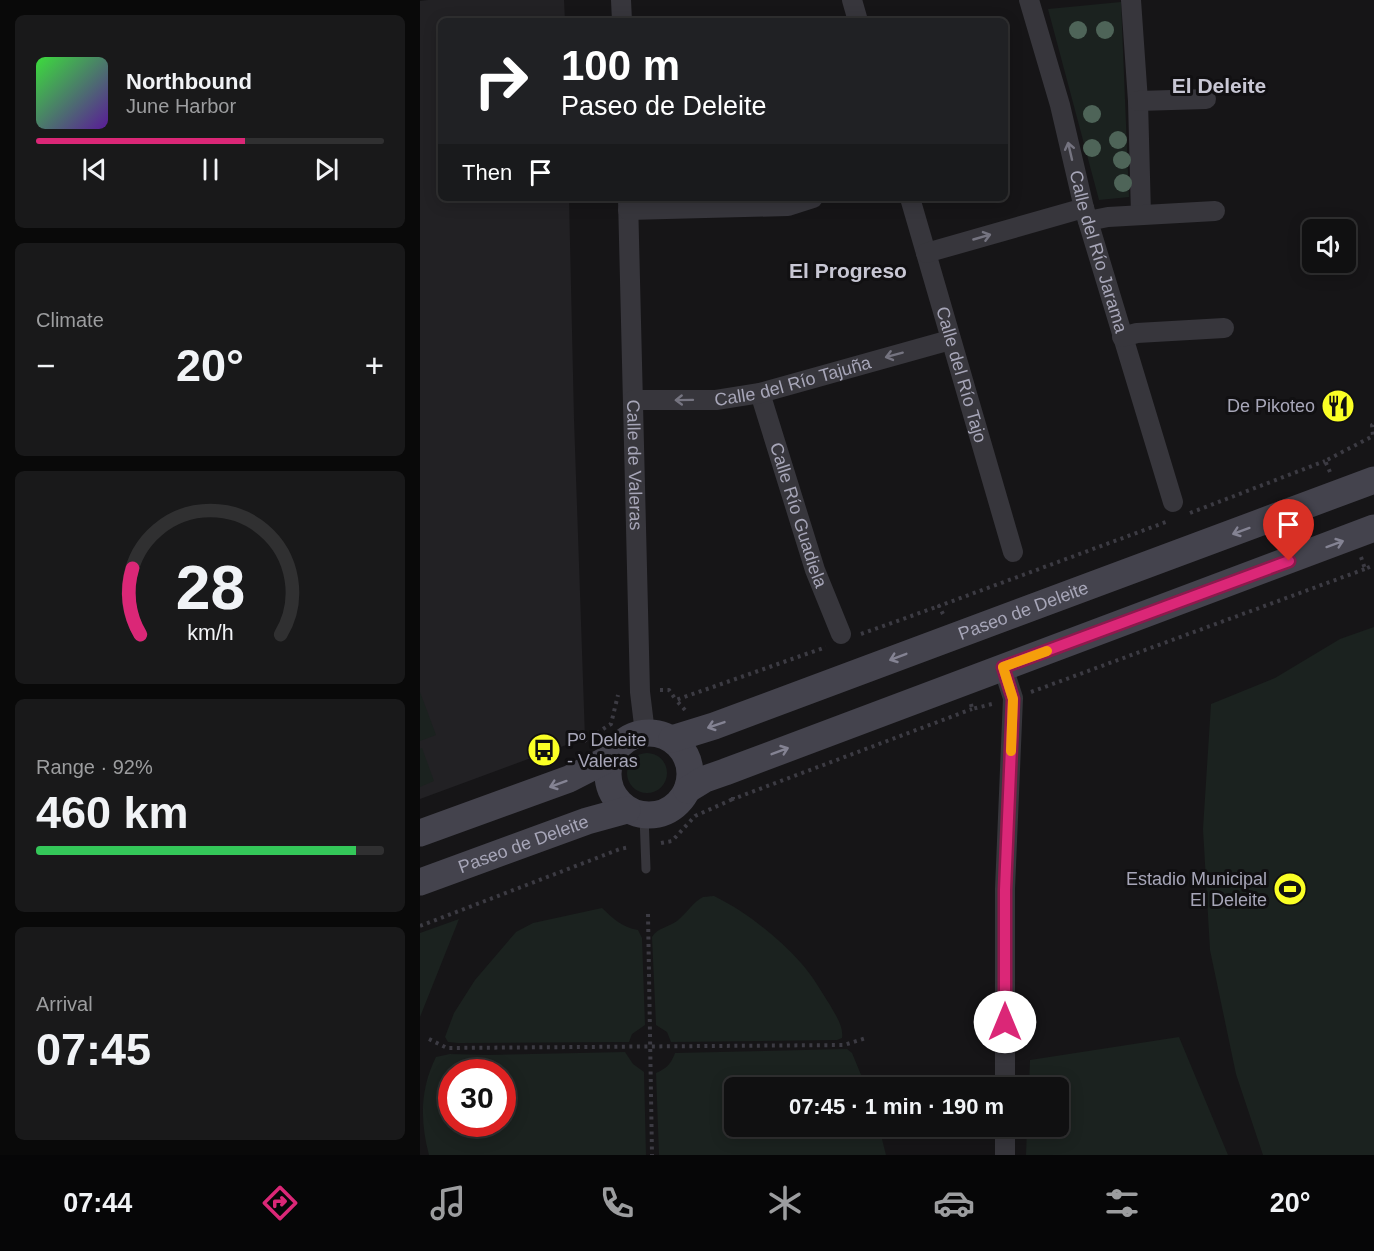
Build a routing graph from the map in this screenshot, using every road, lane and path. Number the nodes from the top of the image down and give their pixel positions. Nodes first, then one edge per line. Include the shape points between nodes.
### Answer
1 (621, 0) edge
2 (852, 0) edge
3 (1029, 0) edge
4 (1131, 0) edge
5 (621, 18) edge
6 (857, 18) edge
7 (1206, 99) dead end
8 (1138, 101) junction
9 (804, 201) edge
10 (911, 201) edge
11 (628, 204) edge
12 (1215, 211) dead end
13 (1086, 214) junction
14 (1141, 215) junction
15 (926, 253) junction
16 (1224, 328) dead end
17 (1122, 337) junction
18 (950, 340) junction
19 (760, 393) junction
20 (633, 400) junction
21 (1374, 424) edge
22 (1325, 461) junction
23 (1374, 480) edge
24 (1340, 494) junction
25 (1173, 502) dead end
26 (1190, 514) dead end
27 (1168, 522) dead end
28 (1374, 528) edge
29 (1013, 552) dead end
30 (1365, 569) dead end
31 (939, 606) junction
32 (953, 637) junction
33 (841, 639) junction
34 (1003, 667) junction
35 (965, 681) junction
36 (640, 692) junction
37 (1013, 699) junction
38 (676, 700) junction
39 (714, 726) junction
40 (645, 733) junction
41 (672, 740) junction
42 (574, 747) dead end
43 (610, 758) junction
44 (687, 790) junction
45 (734, 799) dead end
46 (635, 813) junction
47 (420, 833) edge
48 (645, 846) junction
49 (646, 869) dead end
50 (420, 882) edge
51 (648, 914) dead end
52 (420, 926) edge
53 (866, 1038) dead end
54 (429, 1039) dead end
55 (649, 1047) junction
56 (1005, 1077) edge
57 (1005, 1137) edge
58 (652, 1155) edge
59 (1005, 1155) edge

1 - 5 street
2 - 6 street
13 -> 3 street, Calle del Río Jarama
4 - 8 street
7 - 8 street
8 - 14 street
9 - 11 street via 788,206
10 - 15 street, Calle del Río Tajo
11 - 20 street, Calle de Valeras
12 - 14 street
13 - 14 street
15 -> 13 street
13 - 17 street, Calle del Río Jarama
15 - 18 street, Calle del Río Tajo
16 - 17 street
17 - 25 street, Calle del Río Jarama
18 -> 19 street, Calle del Río Tajuña
18 - 29 street, Calle del Río Tajo
19 -> 20 street, Calle del Río Tajuña via 716,400
19 - 33 street, Calle Río Guadiela via 815,570
20 - 36 street, Calle de Valeras
21 - 22 path via 1373,436
22 - 24 path
22 - 26 path
23 - 24 main road, Paseo de Deleite
24 -> 32 main road, Paseo de Deleite
27 - 31 path
34 -> 28 main road
30 - 37 path
31 - 32 path
31 - 33 path
32 -> 39 main road, Paseo de Deleite
33 - 38 path
34 - 35 main road
34 - 37 street
35 - 37 path via 972,709
44 -> 35 main road via 705,779
36 - 38 path via 669,690
36 - 40 street, Calle de Valeras
36 - 42 path via 619,693 611,724
37 - 56 street via 1005,890
38 - 39 path via 687,713 710,713
39 - 41 main road, Paseo de Deleite
40 - 41 main road
40 - 43 main road via 630,737
41 - 44 main road via 689,762
43 - 46 main road via 609,787 616,800
43 -> 47 main road via 569,779
44 - 46 main road via 670,810 657,815
45 - 48 path via 695,816 672,841
46 - 48 lane
46 - 50 main road, Paseo de Deleite via 587,821
48 - 49 lane
48 - 52 path via 620,849
51 - 55 path
53 - 55 path via 844,1045
54 - 55 path via 447,1048
55 - 58 path
57 - 59 street

